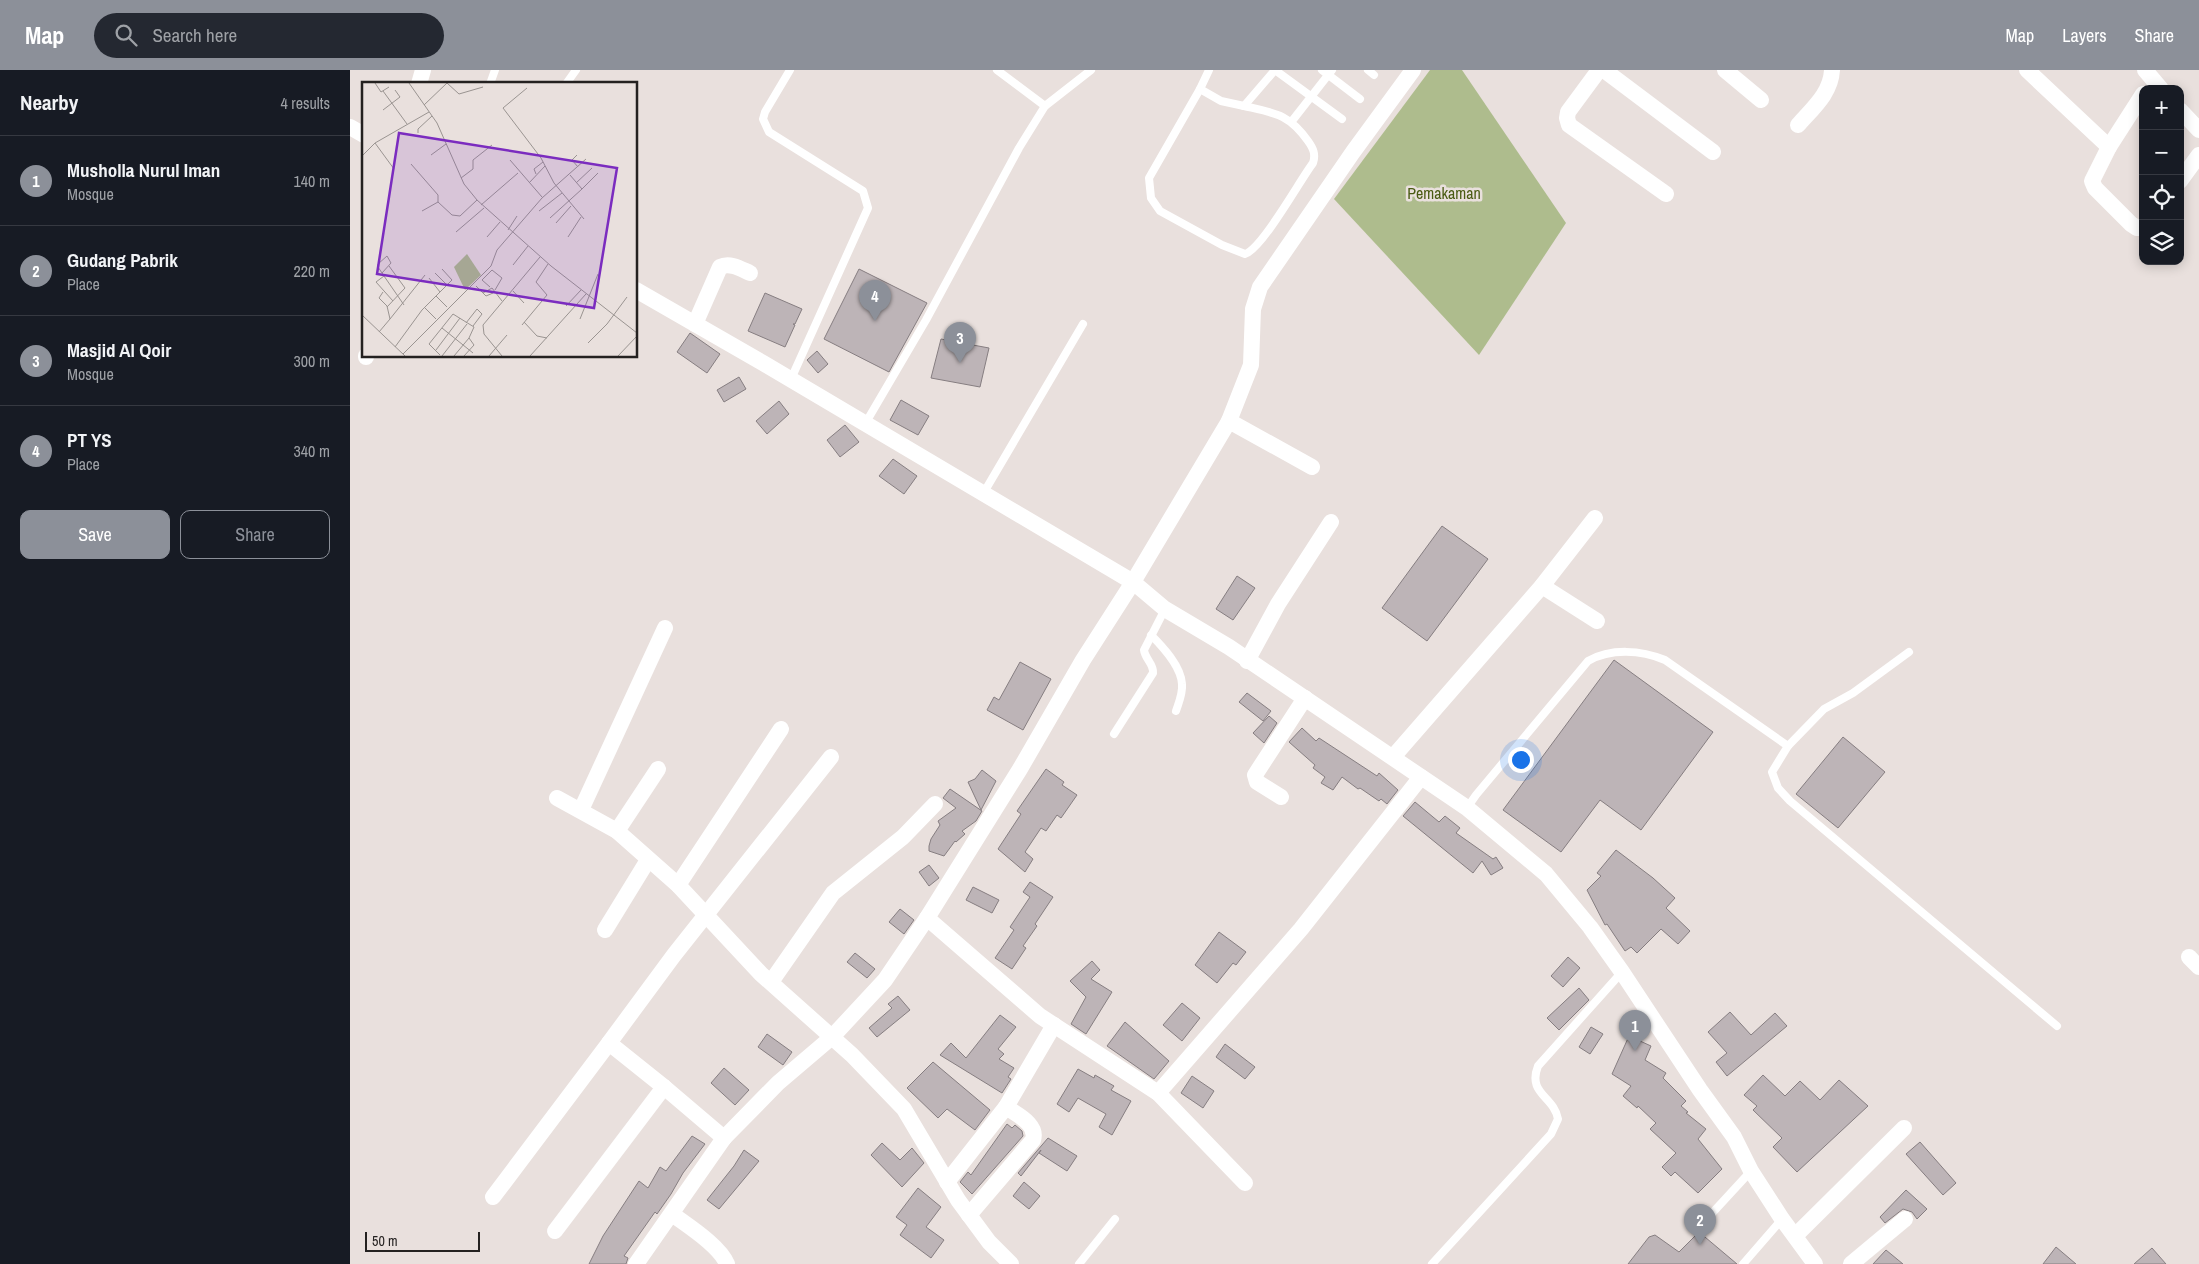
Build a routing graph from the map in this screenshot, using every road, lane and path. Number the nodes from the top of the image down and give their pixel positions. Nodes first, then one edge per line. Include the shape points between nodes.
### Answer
1 (576, 70) edge
2 (790, 70) edge
3 (996, 70) edge
4 (1091, 70) edge
5 (1209, 70) edge
6 (1275, 70) edge
7 (1412, 70) edge
8 (1599, 70) edge
9 (1604, 70) edge
10 (1725, 70) edge
11 (1832, 70) edge
12 (2027, 70) edge
13 (1328, 72) edge
14 (567, 82) edge
15 (1200, 89) junction
16 (1311, 98) junction
17 (1360, 99) dead end
18 (1761, 100) dead end
19 (2139, 100) edge
20 (1045, 106) junction
21 (1244, 106) junction
22 (2184, 114) edge
23 (1342, 119) dead end
24 (1292, 122) junction
25 (1798, 125) dead end
26 (350, 127) edge
27 (2199, 130) edge
28 (362, 134) edge
29 (2109, 147) junction
30 (1713, 152) dead end
31 (2199, 155) edge
32 (2184, 176) edge
33 (1666, 194) dead end
34 (2139, 228) edge
35 (750, 273) dead end
36 (638, 291) edge
37 (694, 324) junction
38 (1083, 324) dead end
39 (791, 379) junction
40 (1229, 421) junction
41 (865, 424) junction
42 (1312, 467) dead end
43 (984, 494) junction
44 (1595, 518) dead end
45 (1331, 522) dead end
46 (1133, 582) junction
47 (1542, 586) junction
48 (1165, 608) junction
49 (1597, 621) dead end
50 (665, 628) dead end
51 (1151, 635) junction
52 (1909, 652) dead end
53 (1247, 661) junction
54 (1305, 698) junction
55 (1176, 710) dead end
56 (781, 729) dead end
57 (1114, 734) dead end
58 (1788, 746) junction
59 (831, 757) dead end
60 (1393, 757) junction
61 (658, 769) dead end
62 (1421, 777) junction
63 (1281, 797) dead end
64 (557, 798) dead end
65 (935, 804) dead end
66 (1467, 808) junction
67 (581, 810) junction
68 (617, 831) junction
69 (648, 860) junction
70 (678, 885) junction
71 (707, 915) junction
72 (927, 918) junction
73 (605, 930) dead end
74 (1622, 972) junction
75 (770, 982) junction
76 (1054, 1025) junction
77 (2057, 1026) dead end
78 (832, 1038) junction
79 (609, 1044) junction
80 (664, 1087) junction
81 (1158, 1093) junction
82 (1006, 1107) junction
83 (1904, 1128) dead end
84 (724, 1138) junction
85 (1751, 1172) junction
86 (947, 1182) junction
87 (1245, 1182) dead end
88 (493, 1197) dead end
89 (672, 1214) junction
90 (969, 1215) junction
91 (1115, 1219) dead end
92 (1782, 1219) junction
93 (1905, 1219) dead end
94 (1704, 1222) dead end
95 (555, 1231) dead end
96 (1796, 1235) junction
97 (636, 1264) edge
98 (728, 1264) edge
99 (1011, 1264) edge
100 (1079, 1264) edge
101 (1432, 1264) edge
102 (1743, 1264) edge
103 (1815, 1264) edge
104 (1851, 1264) edge

1 - 14 lane
2 - 39 lane via 765,112 763,119 768,132 863,190 868,208
3 - 20 lane
4 - 20 lane
5 - 15 lane
6 - 16 lane
6 - 21 lane
7 - 40 street via 1260,287 1253,308 1251,365
8 - 33 street via 1568,112 1570,125
9 - 30 street
10 - 18 street
11 - 25 street via 1832,79 1824,95
12 - 29 street
13 - 16 lane
13 - 17 lane
15 - 21 lane via 1221,101
15 - 24 lane via 1149,178 1151,198 1160,211 1239,253 1250,252 1264,237 1313,163 1313,148
16 - 23 lane
16 - 24 lane
19 - 29 street
20 - 41 lane
21 - 24 lane via 1270,112
22 - 27 street
26 - 28 street
29 - 34 street via 2092,183 2131,224
31 - 32 street
35 - 37 street via 732,265 720,267
36 - 37 street
37 - 39 street
38 - 43 lane
39 - 41 street
40 - 42 street
40 - 46 street
41 - 43 street
43 - 46 street
44 - 47 street
45 - 53 street via 1278,604
46 - 48 street
46 - 72 street
47 - 49 street
47 - 60 street
48 - 51 lane
48 - 53 street
50 - 67 street
51 - 55 lane via 1180,674 1182,690
51 - 57 lane via 1144,651 1153,674
52 - 58 lane via 1853,694 1824,709
53 - 54 street
54 - 60 street
54 - 63 street via 1256,773 1257,782
56 - 70 street
58 - 66 lane via 1665,660 1640,653 1607,652 1588,661
58 - 77 lane via 1772,772 1778,788 1790,801
59 - 71 street
60 - 62 street
61 - 68 street
62 - 66 street
62 - 81 street via 1301,929
64 - 67 street
65 - 75 street via 903,837 833,893
66 - 74 street via 1546,874
67 - 68 street
68 - 69 street
69 - 70 street
69 - 73 street
70 - 71 street
71 - 75 street
71 - 79 street
72 - 76 street
72 - 78 street via 885,980
74 - 85 street via 1734,1137
74 - 101 lane via 1538,1066 1536,1085 1557,1113 1557,1126
75 - 78 street
76 - 81 street
76 - 82 street
78 - 84 street via 778,1083
78 - 86 street via 904,1110
79 - 80 street
79 - 88 street
80 - 84 street
80 - 95 street
81 - 87 street
82 - 86 street
82 - 90 street via 1030,1125 1034,1132 1033,1140
83 - 96 street
84 - 89 street
85 - 92 street
85 - 94 lane
86 - 90 street
89 - 97 street
89 - 98 street via 713,1246
90 - 99 street
91 - 100 lane
92 - 96 street
92 - 102 lane
93 - 104 street
96 - 103 street

